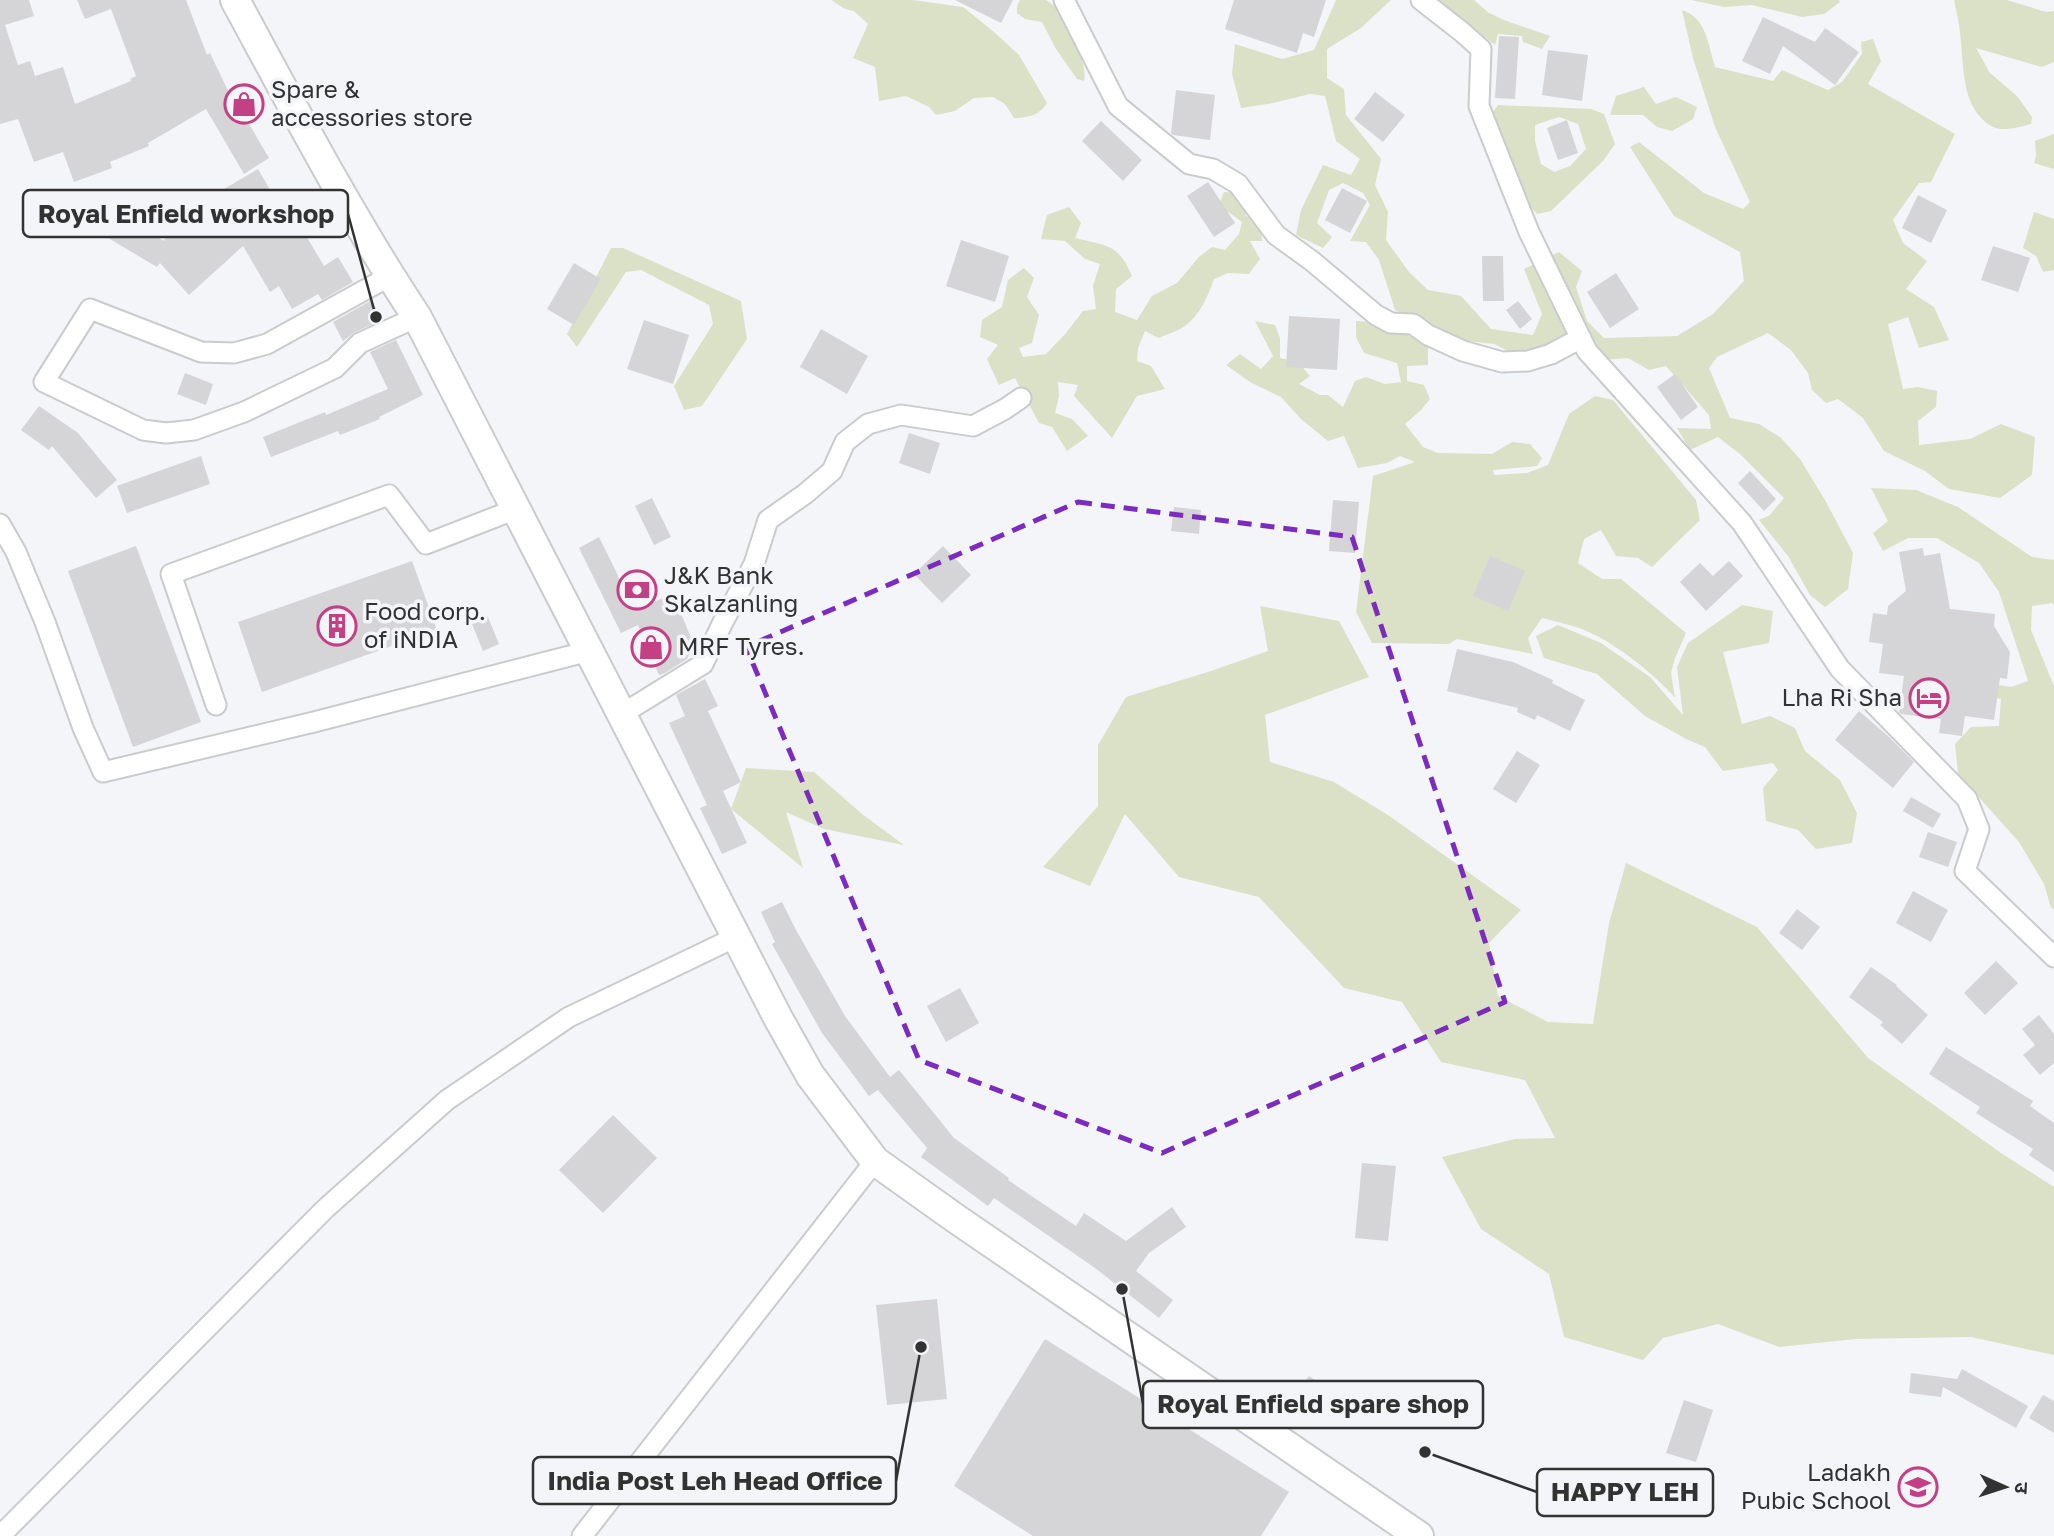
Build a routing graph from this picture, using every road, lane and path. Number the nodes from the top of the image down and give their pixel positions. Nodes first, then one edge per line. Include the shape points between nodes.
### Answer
1 (235, 0) edge
2 (1064, 0) edge
3 (1421, 0) edge
4 (390, 276) junction
5 (417, 317) junction
6 (1581, 338) junction
7 (1021, 398) dead end
8 (516, 509) junction
9 (0, 524) edge
10 (589, 651) junction
11 (216, 705) dead end
12 (622, 714) junction
13 (736, 937) junction
14 (2054, 957) edge
15 (875, 1161) junction
16 (0, 1536) edge
17 (582, 1536) edge
18 (1419, 1536) edge

1 - 4 highway
2 - 6 street via 1118,106 1189,164 1213,169 1238,184 1276,235 1376,315 1391,323 1413,324 1463,351 1502,362 1551,354
3 - 6 street via 1481,49 1479,106 1529,232
4 - 5 highway
4 - 5 street via 267,344 234,353 201,352 90,309 44,382 143,430 194,430 244,412 335,368 360,343
5 - 8 highway
6 - 14 street via 1587,351 1742,523 1840,668 1967,799 1979,829 1965,871
7 - 12 street via 973,425 901,415 868,424 845,442 832,471 768,520 754,564 703,664
8 - 10 highway
8 - 11 street via 426,544 389,495 172,574
9 - 10 street via 16,552 103,772
10 - 12 highway
12 - 13 highway
13 - 15 highway via 810,1075
13 - 16 street via 569,1017 447,1100 325,1209
15 - 17 street
15 - 18 highway

